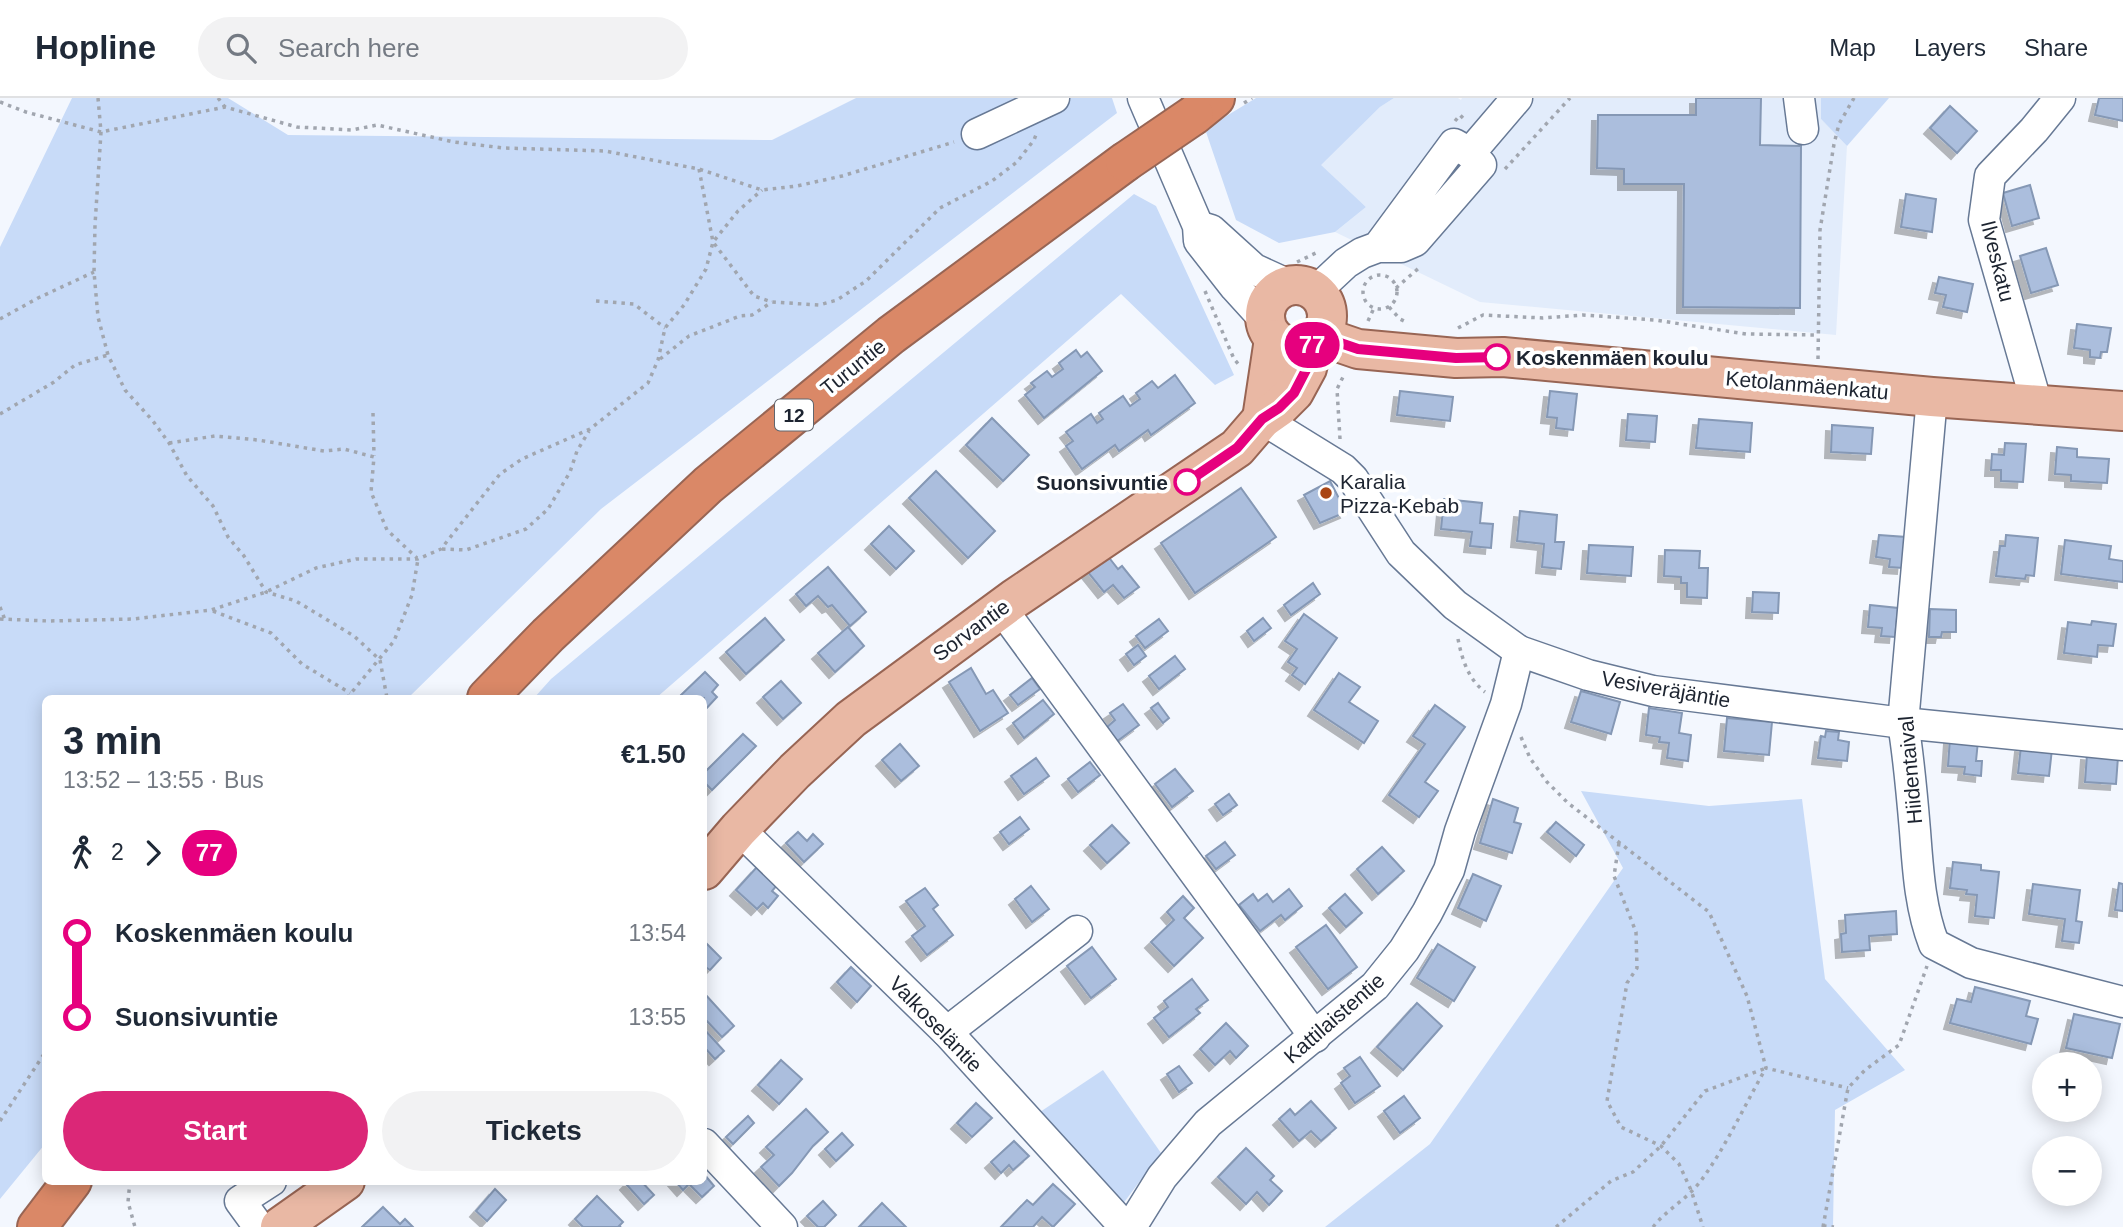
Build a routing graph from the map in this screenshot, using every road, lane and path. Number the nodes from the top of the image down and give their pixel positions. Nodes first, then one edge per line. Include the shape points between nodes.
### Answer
1 (98, 98) edge
2 (218, 98) edge
3 (1143, 98) edge
4 (1517, 98) edge
5 (1799, 98) edge
6 (1854, 98) edge
7 (2060, 98) edge
8 (1052, 100) edge
9 (0, 102) edge
10 (1204, 106) edge
11 (225, 107) junction
12 (1803, 129) dead end
13 (101, 132) junction
14 (978, 134) joint
15 (699, 169) junction
16 (762, 190) junction
17 (1198, 226) junction
18 (713, 242) junction
19 (1346, 263) junction
20 (94, 272) junction
21 (596, 301) dead end
22 (772, 302) junction
23 (1309, 305) junction
24 (0, 319) edge
25 (664, 328) junction
26 (1366, 328) junction
27 (1270, 329) junction
28 (1455, 330) dead end
29 (1818, 335) junction
30 (108, 355) junction
31 (658, 360) junction
32 (1817, 369) dead end
33 (1932, 397) junction
34 (2037, 405) junction
35 (2123, 411) edge
36 (373, 413) dead end
37 (0, 414) edge
38 (1262, 419) junction
39 (590, 429) junction
40 (169, 443) junction
41 (374, 457) junction
42 (1343, 469) junction
43 (442, 549) junction
44 (418, 559) junction
45 (266, 592) junction
46 (1455, 605) junction
47 (0, 607) edge
48 (1001, 608) junction
49 (211, 610) junction
50 (2, 620) edge
51 (1519, 651) junction
52 (380, 660) junction
53 (350, 693) joint
54 (386, 695) edge
55 (490, 695) edge
56 (1506, 704) junction
57 (1903, 723) junction
58 (2123, 745) edge
59 (739, 828) junction
60 (1619, 843) junction
61 (707, 866) edge
62 (1077, 932) dead end
63 (1934, 944) junction
64 (2123, 1002) edge
65 (947, 1032) junction
66 (1315, 1037) junction
67 (42, 1057) edge
68 (1766, 1068) junction
69 (1848, 1088) junction
70 (0, 1121) edge
71 (1661, 1146) junction
72 (707, 1147) edge
73 (69, 1185) edge
74 (130, 1185) edge
75 (265, 1185) edge
76 (339, 1185) edge
77 (1691, 1190) junction
78 (37, 1227) edge
79 (135, 1227) edge
80 (259, 1227) edge
81 (280, 1227) edge
82 (782, 1227) edge
83 (1125, 1227) edge
84 (1131, 1227) edge
85 (1556, 1227) edge
86 (1653, 1227) edge
87 (1703, 1227) edge
88 (1823, 1227) edge
89 (1834, 1227) edge

1 - 13 path
2 - 11 path
3 - 17 street
4 - 19 street via 1470,153 1481,165 1415,241 1401,247 1378,247
5 - 12 street
6 - 29 path via 1836,134 1820,230
7 - 34 street, Ilveskatu via 1990,176 1984,220
8 - 14 street
8 - 22 path via 1034,140 1017,162 940,208 866,281 837,300
9 - 13 path
10 - 55 highway, Turuntie / 12, bridge via 891,335 708,485
11 - 13 path
11 - 15 path via 297,127 352,130 377,125 454,142 605,151
13 - 20 path
14 - 16 path via 842,176
15 - 16 path
15 - 18 path
16 - 18 path
17 - 23 street via 1211,230 1254,269
17 - 27 street via 1199,241
18 - 22 path via 754,296
18 - 25 path via 706,269
19 - 23 street
19 - 23 path via 1325,248 1306,259
20 - 24 path
20 - 30 path via 98,317
21 - 25 path via 634,304
22 - 31 path via 752,315 689,336
23 - 26 main road, Ketolanmäenkatu
23 - 27 main road via 1280,289 1268,302
23 - 27 main road via 1303,347 1283,345
23 - 38 main road, Sorvantie via 1307,368 1294,393
25 - 31 path
26 - 26 path via 1364,285 1376,275 1387,276 1395,283 1396,299
26 - 33 main road, Ketolanmäenkatu via 1492,356
26 - 42 path via 1356,361 1336,389
27 - 38 main road
28 - 29 path via 1483,315 1583,315 1746,334
29 - 32 path
30 - 37 path via 75,365
30 - 40 path via 125,390
31 - 39 path via 648,383
33 - 34 main road, Ketolanmäenkatu
33 - 57 street, Hiidentaival
34 - 35 main road, Ketolanmäenkatu
36 - 41 path
38 - 42 street, Vesiveräjäntie
38 - 48 main road, Sorvantie via 1237,448
39 - 43 path via 522,459 500,474
39 - 43 path via 548,509 526,529 466,550
40 - 41 path via 215,436 324,451 344,449
40 - 45 path
41 - 44 path via 371,492 387,530
42 - 46 street, Vesiveräjäntie via 1401,553
43 - 44 path
44 - 45 path via 356,559 316,568
44 - 52 path via 412,595 394,641
45 - 49 path
45 - 52 path via 296,601 354,636
46 - 51 street, Vesiveräjäntie
46 - 56 path via 1458,643 1472,679 1482,691
47 - 50 path
48 - 59 main road, Sorvantie via 851,719
48 - 66 street
49 - 50 path via 133,619
49 - 53 path via 271,633 302,664
51 - 56 street, Kattilaistentie
51 - 57 street, Vesiveräjäntie via 1653,691
52 - 53 path
52 - 54 path
56 - 60 path via 1530,758 1547,782
56 - 66 street, Kattilaistentie via 1448,870 1427,913 1375,986
57 - 58 street, Vesiveräjäntie
57 - 63 street, Hiidentaival via 1922,906
59 - 61 main road, Sorvantie
59 - 65 street, Valkoseläntie
60 - 68 path via 1709,912 1746,996
60 - 71 path via 1614,876 1636,932 1637,968 1627,983 1607,1101 1621,1127
62 - 65 street
63 - 64 street via 1971,963
63 - 69 path via 1899,1045
65 - 83 street, Valkoseläntie
66 - 84 street, Kattilaistentie via 1208,1123 1162,1177
67 - 70 path
68 - 69 path
68 - 71 path via 1705,1090
68 - 77 path via 1724,1144
69 - 88 path
71 - 77 path via 1679,1164
71 - 85 path
72 - 82 street
73 - 78 highway
74 - 79 path via 128,1202
75 - 80 street via 240,1201
76 - 81 main road
77 - 86 path
77 - 87 path
88 - 89 path

